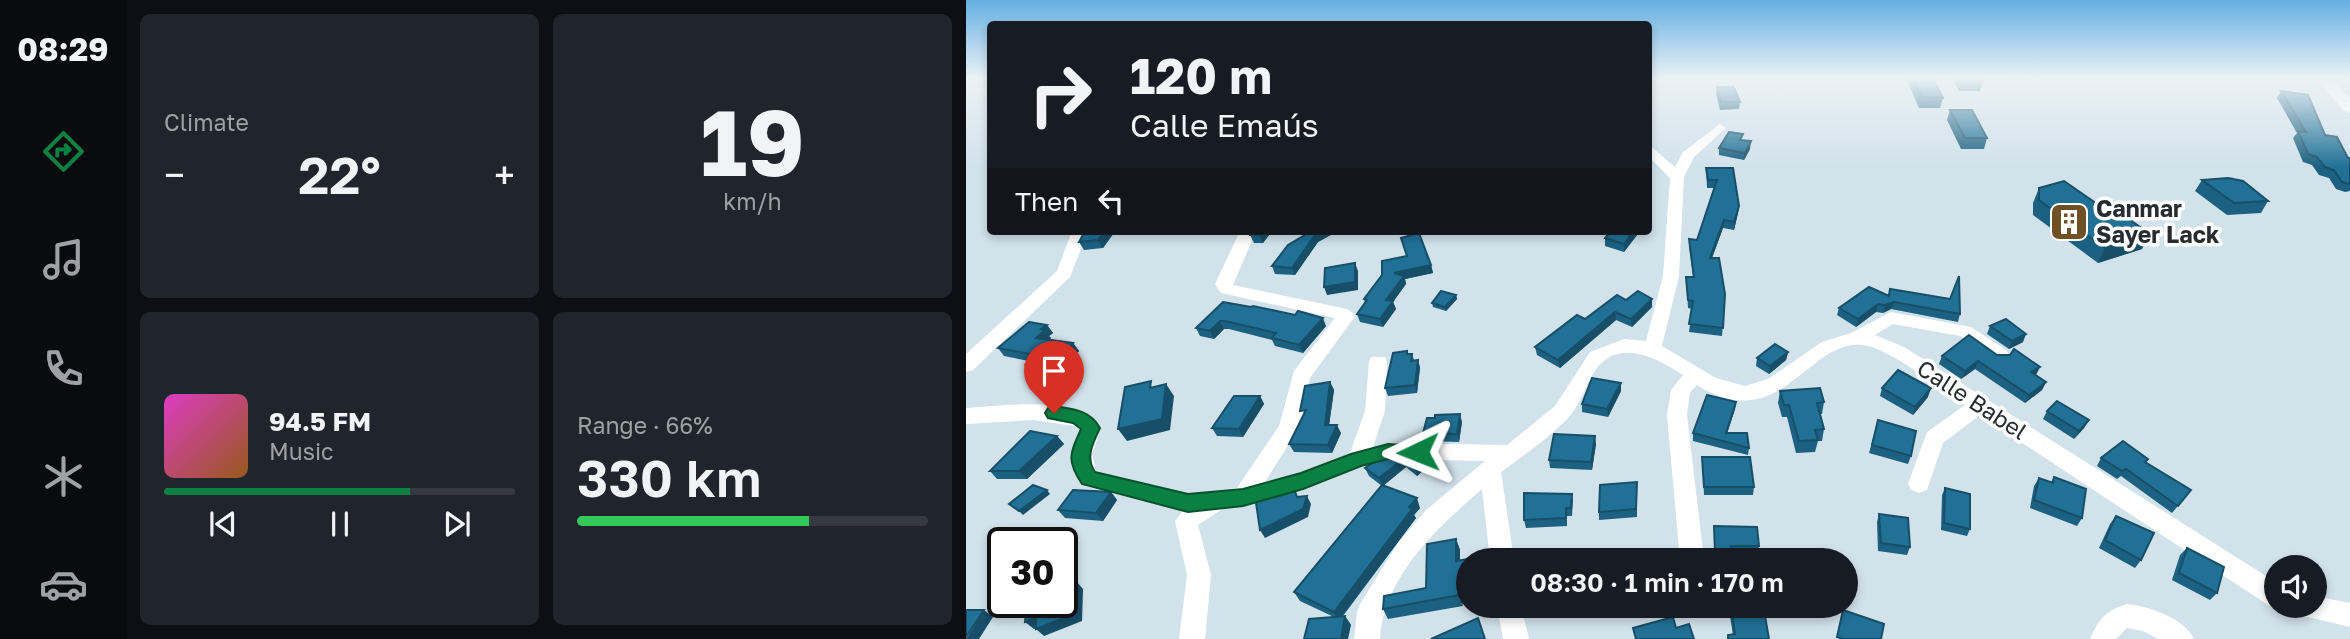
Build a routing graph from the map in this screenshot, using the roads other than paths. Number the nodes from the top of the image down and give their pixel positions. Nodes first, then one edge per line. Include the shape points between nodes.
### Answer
1 (1720, 128) dead end
2 (1652, 152) edge
3 (1677, 177) junction
4 (1078, 235) edge
5 (1246, 235) edge
6 (1856, 338) junction
7 (1653, 348) junction
8 (2000, 355) edge
9 (1378, 362) dead end
10 (966, 365) edge
11 (1696, 373) junction
12 (1979, 405) junction
13 (966, 416) edge
14 (1510, 453) junction
15 (1358, 459) junction
16 (1490, 469) junction
17 (1919, 484) dead end
18 (1243, 497) junction
19 (1219, 500) junction
20 (1500, 548) edge
21 (1691, 548) edge
22 (2264, 589) edge
23 (2327, 610) edge
24 (2350, 615) edge
25 (1511, 618) edge
26 (1192, 639) edge
27 (1367, 639) edge
28 (1516, 639) edge
29 (2103, 639) edge
30 (2181, 639) edge

1 - 3 street via 1688,155
2 - 3 street
3 - 7 street via 1671,276
4 - 10 street via 1064,273
5 - 18 street via 1223,284 1227,289 1347,314 1301,376 1289,428
6 - 8 street via 1891,318 1965,331
6 - 11 street via 1829,348 1762,392 1722,391
6 - 12 street, Calle Babel via 1898,352
7 - 11 street
7 - 14 street via 1619,346 1592,360 1567,406
9 - 15 street via 1375,411
11 - 21 street via 1681,390 1677,415
12 - 17 street via 1934,438
12 - 22 street, Calle Babel
13 - 19 street via 1054,413 1076,417 1091,428 1080,466 1089,478 1188,503
14 - 15 street via 1388,451
14 - 16 street
15 - 18 street via 1303,481
16 - 20 street
16 - 27 street via 1434,517 1406,550 1369,612
18 - 19 street
19 - 26 street via 1186,520 1199,575
23 - 24 street
25 - 28 street
29 - 30 street via 2108,626 2130,615

